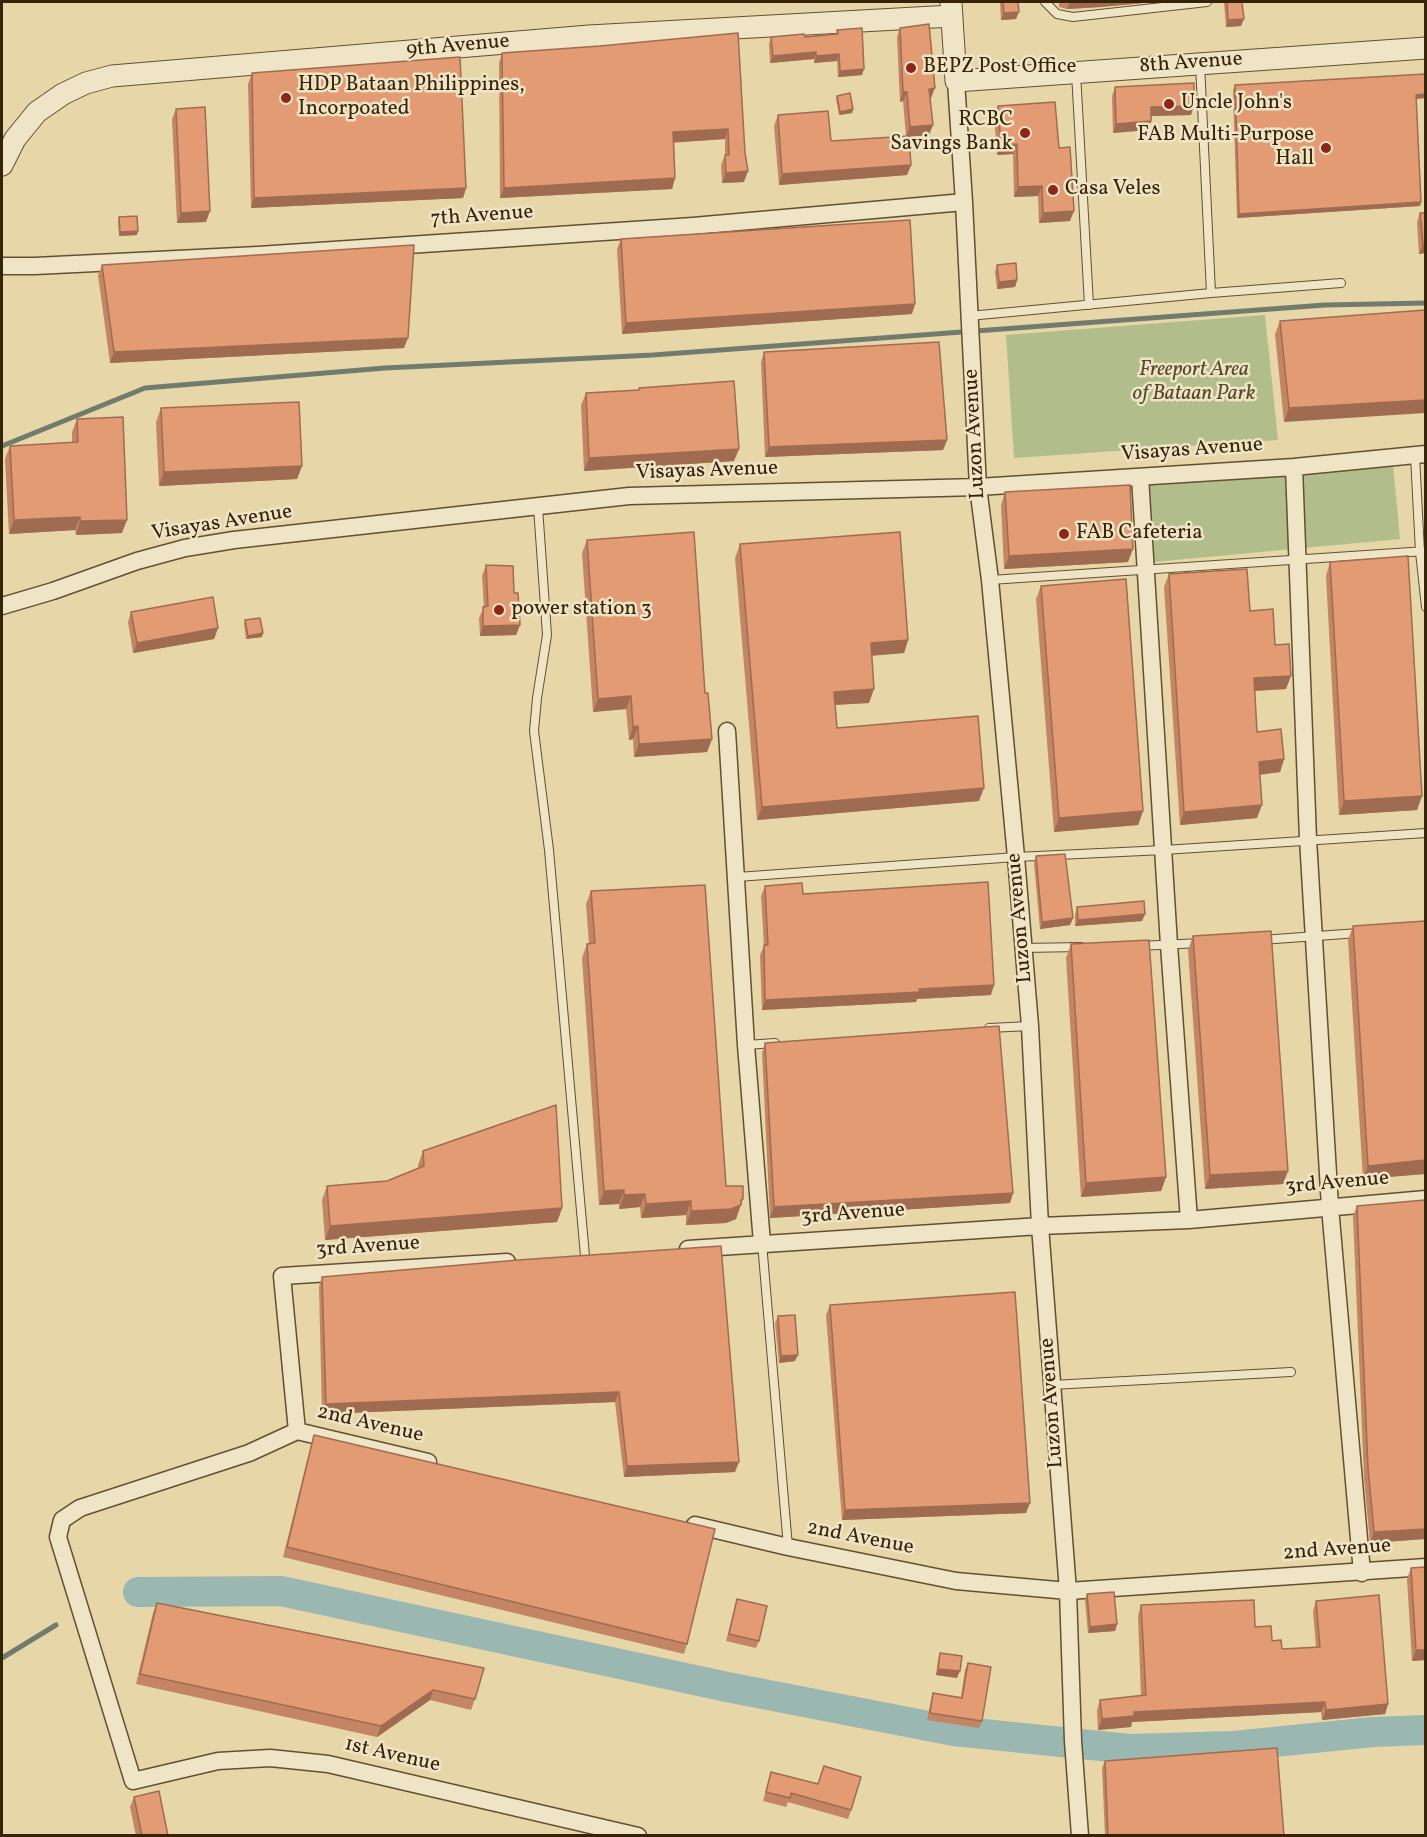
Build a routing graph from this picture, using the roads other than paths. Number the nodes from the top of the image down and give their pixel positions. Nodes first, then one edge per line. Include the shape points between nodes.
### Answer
1 (1046, 2) edge
2 (1207, 2) edge
3 (952, 9) edge
4 (1425, 48) edge
5 (1200, 64) junction
6 (1076, 72) junction
7 (956, 81) junction
8 (2, 165) edge
9 (964, 202) junction
10 (2, 266) edge
11 (1341, 283) dead end
12 (1211, 294) junction
13 (1089, 305) junction
14 (969, 321) junction
15 (1420, 455) edge
16 (1294, 467) junction
17 (1140, 477) junction
18 (978, 487) junction
19 (538, 507) junction
20 (1423, 552) edge
21 (1298, 561) junction
22 (1145, 572) junction
23 (990, 580) junction
24 (2, 606) edge
25 (1425, 607) edge
26 (727, 731) dead end
27 (1425, 833) edge
28 (1308, 839) junction
29 (1164, 850) junction
30 (1016, 857) junction
31 (737, 877) junction
32 (1370, 932) edge
33 (1314, 937) junction
34 (1247, 941) edge
35 (1214, 943) edge
36 (1169, 945) junction
37 (1124, 946) edge
38 (1091, 947) edge
39 (1023, 948) junction
40 (1030, 1026) junction
41 (982, 1029) edge
42 (782, 1042) edge
43 (746, 1045) junction
44 (1425, 1199) edge
45 (1330, 1207) junction
46 (1189, 1220) junction
47 (1040, 1226) junction
48 (762, 1243) junction
49 (668, 1250) edge
50 (585, 1256) edge
51 (527, 1260) edge
52 (1291, 1372) dead end
53 (1052, 1385) junction
54 (297, 1431) junction
55 (446, 1466) edge
56 (674, 1520) edge
57 (788, 1547) junction
58 (1425, 1568) edge
59 (1362, 1573) junction
60 (1068, 1591) junction
61 (638, 1836) edge
62 (1080, 1836) edge

1 - 2 lane via 1057,14 1073,17
3 - 7 street, Luzon Avenue
3 - 8 street, 9th Avenue via 112,76 63,94 37,112 15,139
4 - 5 street, 8th Avenue
5 - 6 street, 8th Avenue
5 - 12 lane
6 - 7 street, 8th Avenue
6 - 13 lane
7 - 9 street, Luzon Avenue
9 - 10 street, 7th Avenue via 658,228 258,255
9 - 14 street, Luzon Avenue
11 - 12 lane
12 - 13 lane
13 - 14 lane
14 - 18 street, Luzon Avenue
15 - 16 street, Visayas Avenue
15 - 20 lane
16 - 17 street, Visayas Avenue
16 - 21 street
17 - 18 street, Visayas Avenue
17 - 22 street
18 - 19 street, Visayas Avenue via 629,496
18 - 23 street, Luzon Avenue
19 - 24 street, Visayas Avenue via 185,548
19 - 50 lane via 547,635 534,731 549,850
20 - 21 lane
20 - 25 lane
21 - 22 lane
21 - 28 street
22 - 23 lane
22 - 29 street
23 - 30 street, Luzon Avenue
26 - 31 street
27 - 28 lane
28 - 29 lane
28 - 33 street
29 - 30 lane
29 - 36 street
30 - 31 lane
30 - 39 street, Luzon Avenue
31 - 43 street
32 - 33 lane
33 - 34 lane
33 - 45 street
35 - 36 lane
36 - 37 lane
36 - 46 street
38 - 39 lane
39 - 40 street, Luzon Avenue
40 - 41 lane
40 - 47 street, Luzon Avenue
42 - 43 lane
43 - 48 street
44 - 45 street, 3rd Avenue
45 - 46 street, 3rd Avenue
45 - 59 street
46 - 47 street, 3rd Avenue
47 - 48 street, 3rd Avenue
47 - 53 street, Luzon Avenue
48 - 49 street, 3rd Avenue
48 - 57 lane
51 - 54 street, 3rd Avenue via 282,1276
52 - 53 lane
53 - 60 street, Luzon Avenue
54 - 55 street, 2nd Avenue
54 - 61 street, 1st Avenue via 249,1453 80,1508 62,1520 58,1537 133,1782 218,1761 270,1758 328,1764
56 - 57 street, 2nd Avenue
57 - 60 street, 2nd Avenue via 956,1581
58 - 59 street, 2nd Avenue
59 - 60 street, 2nd Avenue
60 - 62 street, Luzon Avenue

